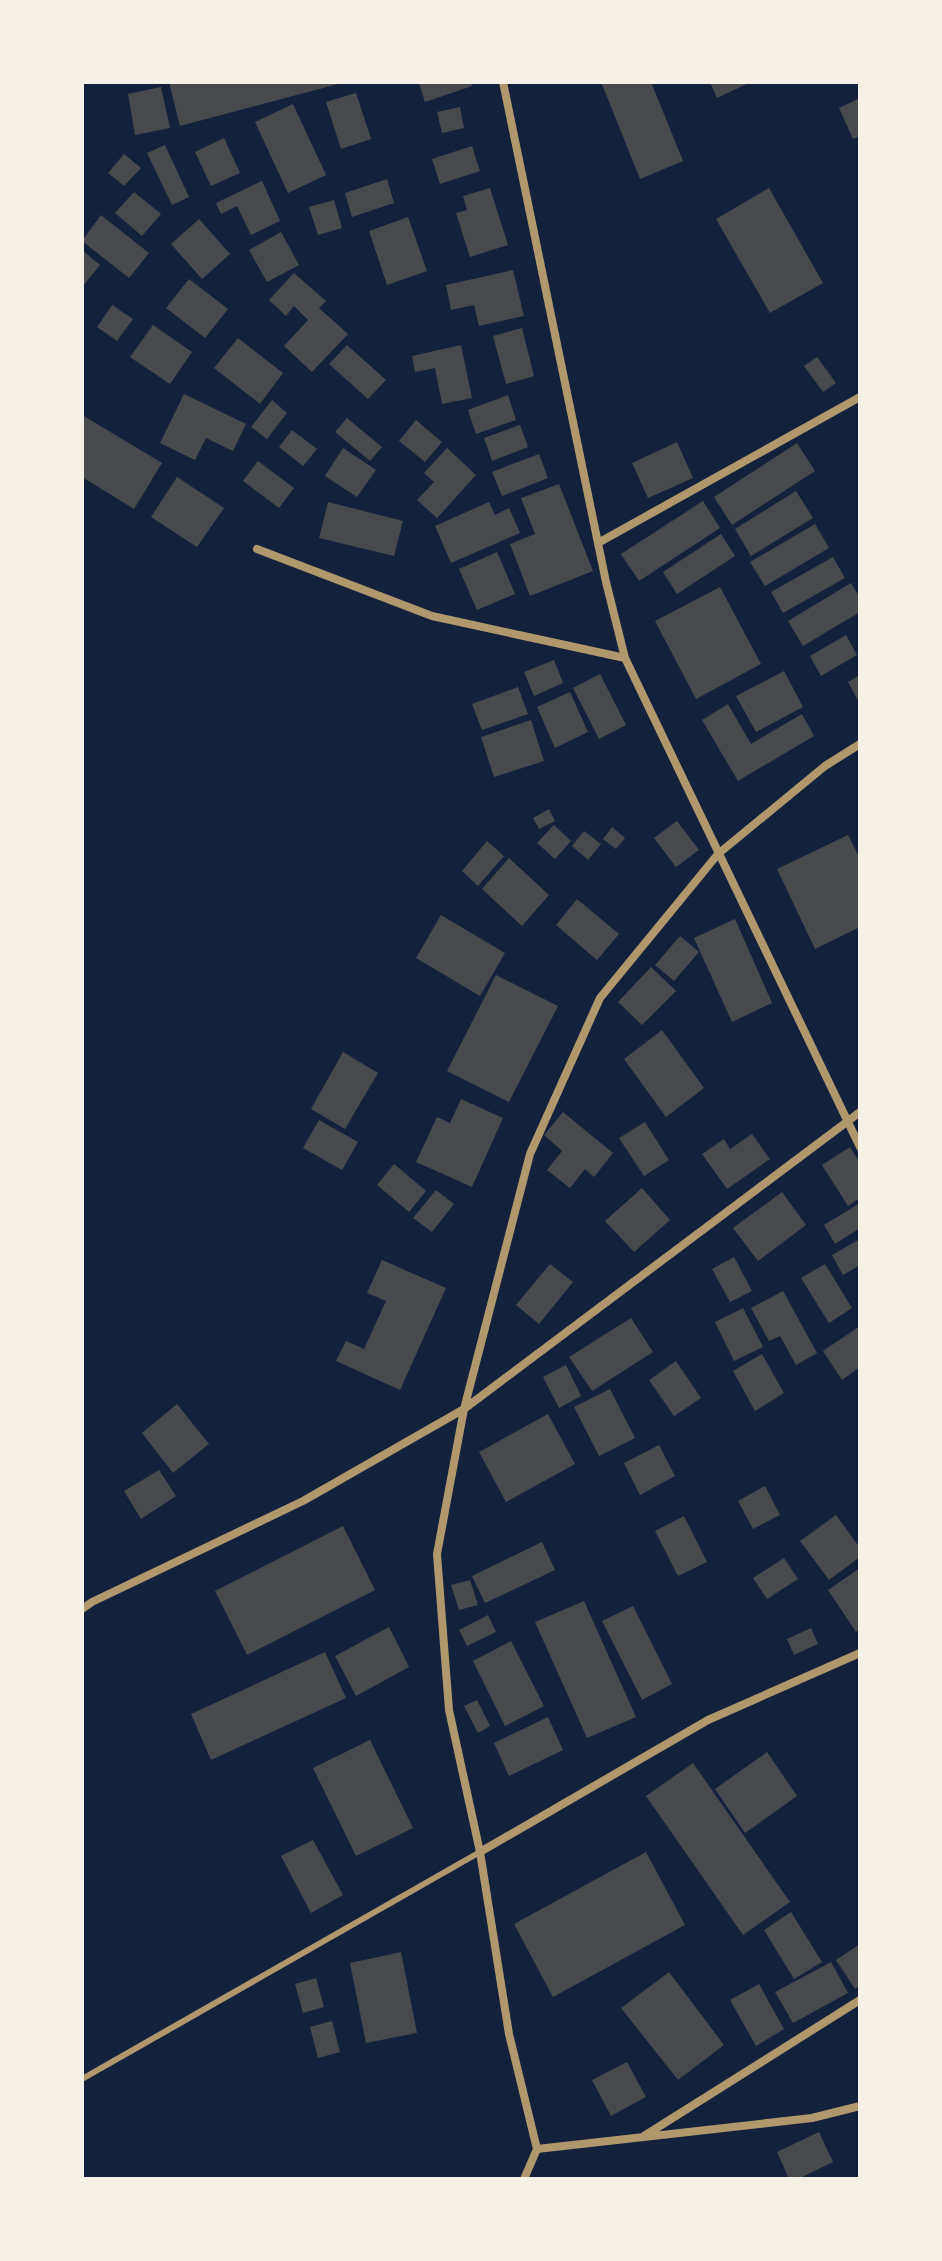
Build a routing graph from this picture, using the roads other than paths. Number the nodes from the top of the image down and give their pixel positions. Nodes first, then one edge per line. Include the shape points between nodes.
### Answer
1 (503, 82) edge
2 (860, 397) edge
3 (598, 543) junction
4 (257, 549) dead end
5 (625, 658) junction
6 (860, 744) edge
7 (718, 854) junction
8 (860, 1112) edge
9 (848, 1121) junction
10 (860, 1147) edge
11 (464, 1409) junction
12 (82, 1609) edge
13 (860, 1653) edge
14 (480, 1852) junction
15 (860, 2000) edge
16 (82, 2079) edge
17 (860, 2106) edge
18 (641, 2137) junction
19 (537, 2149) junction
20 (524, 2179) edge

1 - 3 street
2 - 3 street
3 - 5 street
4 - 5 street via 432,616
5 - 7 street
6 - 7 street via 825,766
7 - 9 street
7 - 11 street via 600,998 530,1154
8 - 9 street
9 - 10 street
9 - 11 street
11 - 12 street via 303,1501
11 - 14 street via 437,1554 449,1710
13 - 14 street via 708,1720
14 - 16 lane
14 - 19 street via 509,2034
15 - 18 street
17 - 18 street via 812,2118
18 - 19 street
19 - 20 street

